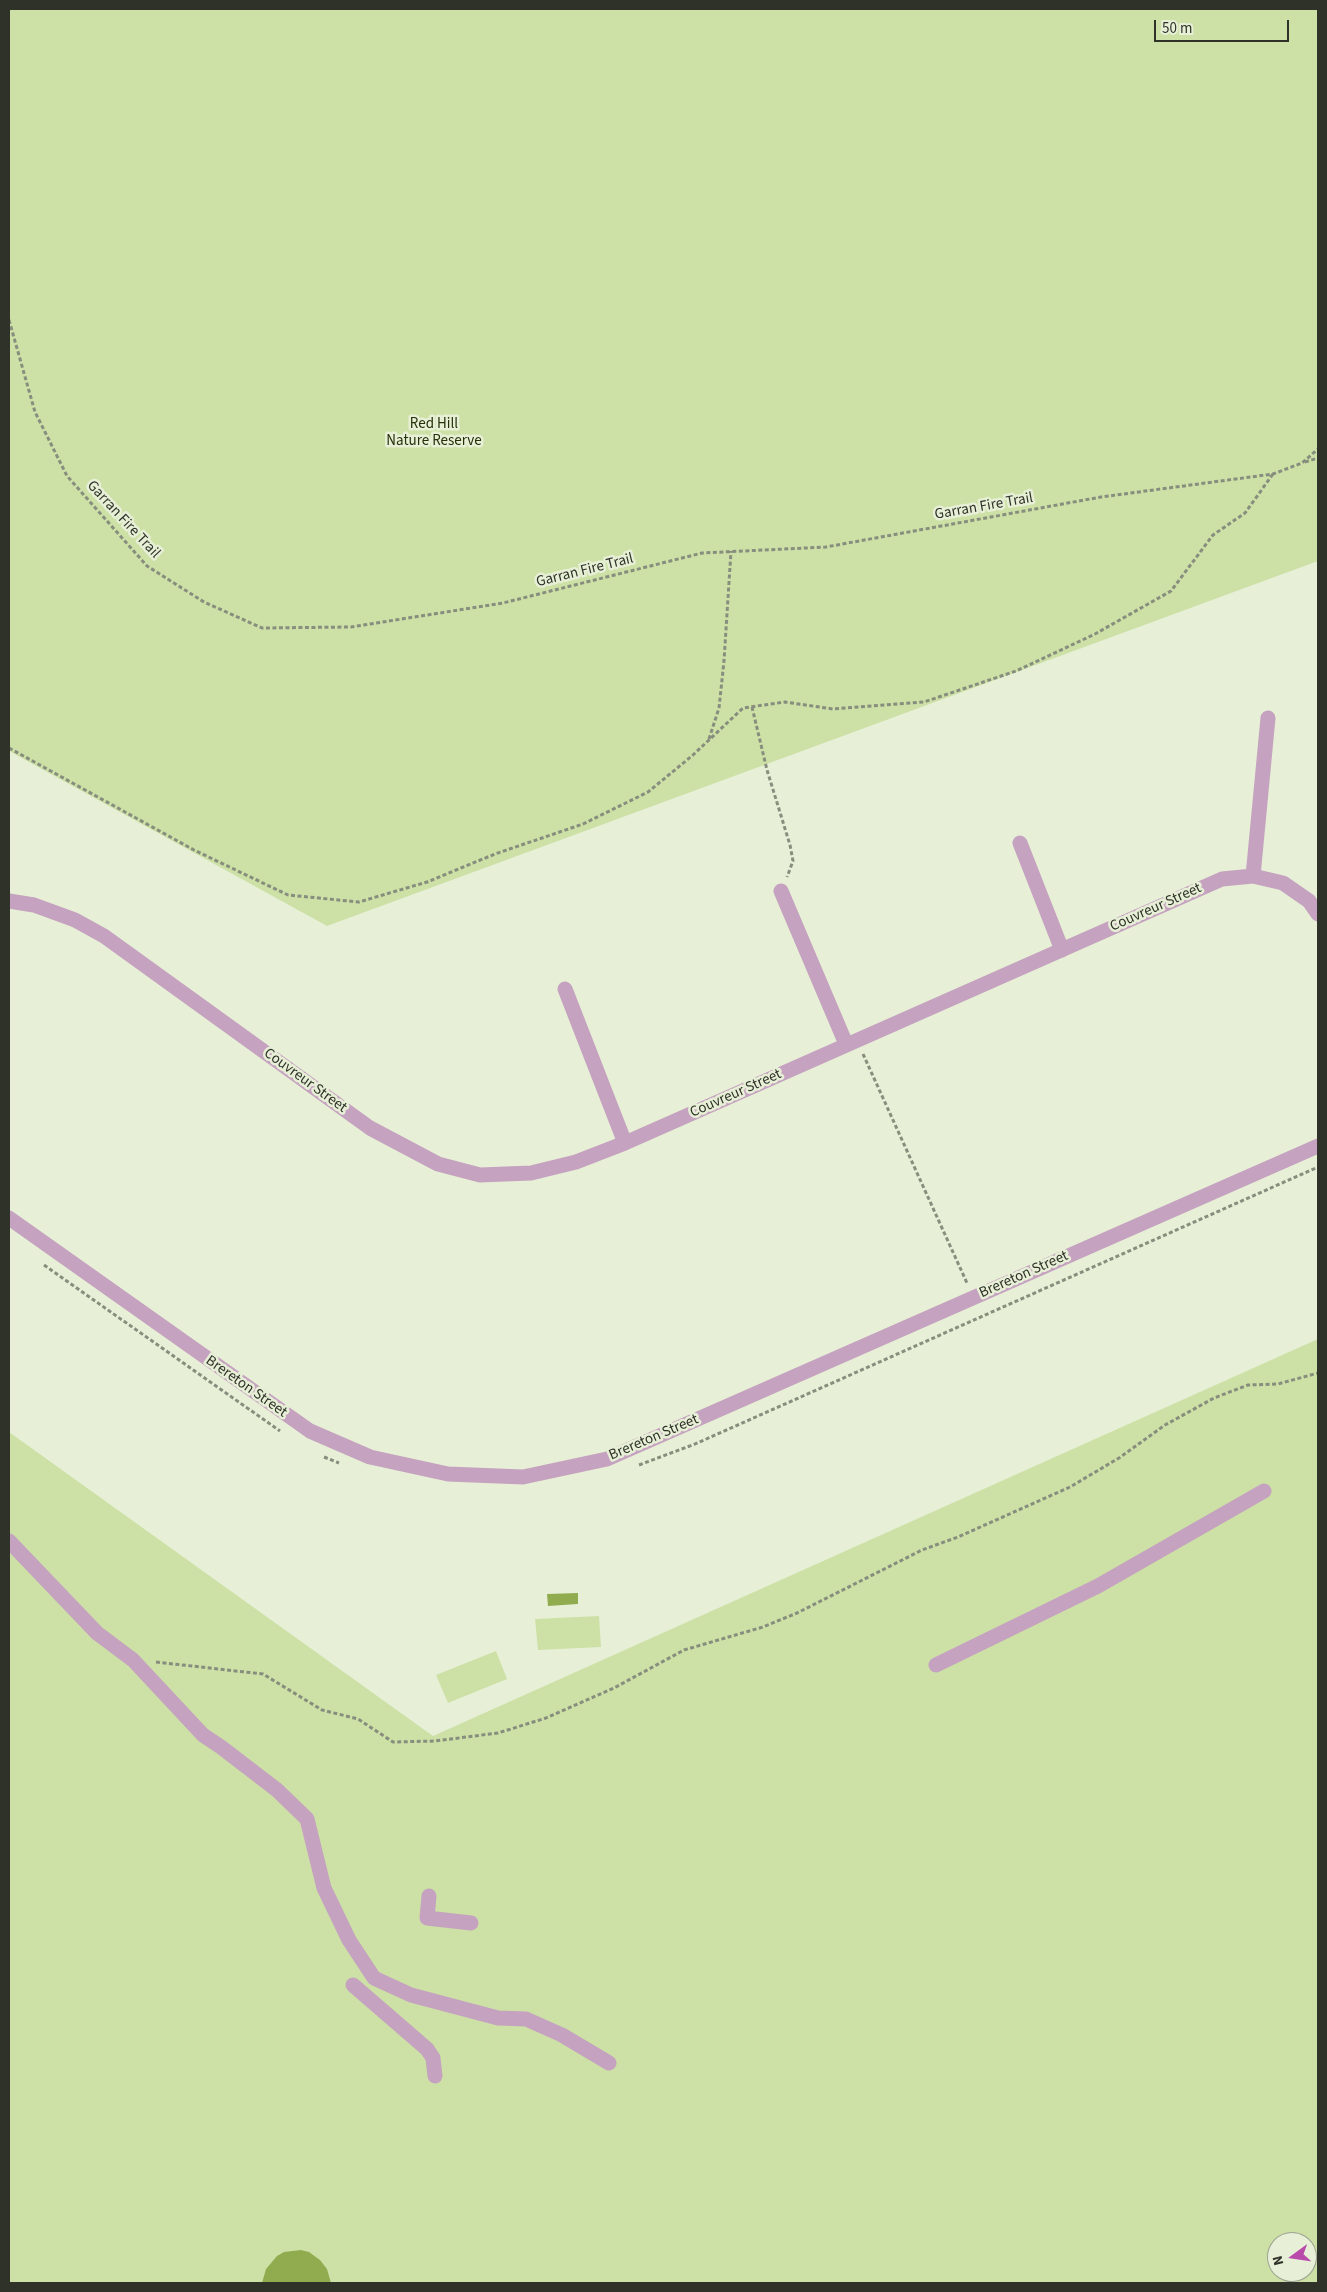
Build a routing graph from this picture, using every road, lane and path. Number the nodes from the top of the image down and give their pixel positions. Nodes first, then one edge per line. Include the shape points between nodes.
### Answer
1 (9, 320) edge
2 (1318, 449) edge
3 (1318, 458) edge
4 (1302, 462) junction
5 (1273, 474) junction
6 (731, 552) junction
7 (752, 707) junction
8 (1268, 718) dead end
9 (709, 741) junction
10 (9, 748) edge
11 (1020, 843) dead end
12 (1253, 876) junction
13 (781, 892) joint
14 (9, 901) edge
15 (1318, 914) edge
16 (1062, 950) junction
17 (565, 989) dead end
18 (851, 1042) junction
19 (625, 1143) junction
20 (1318, 1146) edge
21 (1318, 1167) edge
22 (9, 1218) edge
23 (43, 1264) dead end
24 (974, 1298) junction
25 (982, 1318) junction
26 (1318, 1374) edge
27 (284, 1434) dead end
28 (316, 1452) dead end
29 (341, 1463) dead end
30 (630, 1468) dead end
31 (1264, 1491) dead end
32 (9, 1541) edge
33 (133, 1660) junction
34 (936, 1665) dead end
35 (429, 1896) dead end
36 (471, 1923) dead end
37 (353, 1986) dead end
38 (609, 2063) dead end
39 (435, 2076) dead end

1 - 6 path, Garran Fire Trail via 35,412 67,476 147,566 204,602 262,628 360,626 503,603 702,553
2 - 4 path, Garran Fire Trail
3 - 4 path
4 - 5 path, Garran Fire Trail
5 - 6 path, Garran Fire Trail via 1101,497 826,546
5 - 7 path via 1245,513 1213,535 1172,590 1095,634 1016,671 924,702 833,709 786,702
6 - 9 path via 724,661 718,708
7 - 9 path via 742,708
7 - 13 path via 766,770 792,853 793,861
8 - 12 street
9 - 10 path via 648,792 583,824 495,854 427,882 359,902 288,894 194,850
11 - 16 street
12 - 15 street, Couvreur Street via 1283,884 1309,901
12 - 16 street, Couvreur Street via 1222,879
13 - 18 street
14 - 19 street, Couvreur Street via 34,905 75,920 104,936 370,1128 438,1164 480,1175 531,1173 576,1162
16 - 18 street, Couvreur Street
17 - 19 street
18 - 19 street, Couvreur Street
18 - 24 path
20 - 24 street, Brereton Street
21 - 25 path
22 - 24 street, Brereton Street via 310,1431 370,1457 448,1474 523,1477 607,1459
23 - 27 path
24 - 25 path
25 - 30 path via 695,1444
26 - 33 path via 1278,1384 1248,1385 1214,1398 1165,1425 1070,1487 922,1550 797,1613 763,1627 684,1650 614,1688 546,1718 498,1733 435,1741 393,1742 358,1719 322,1710 263,1674
28 - 29 path
31 - 34 street via 1098,1586
32 - 33 street via 97,1633
33 - 38 street via 203,1735 277,1790 307,1819 324,1888 349,1940 374,1978 411,1995 498,2018 526,2020 562,2035
35 - 36 street via 427,1918
37 - 39 street via 427,2049 433,2058

